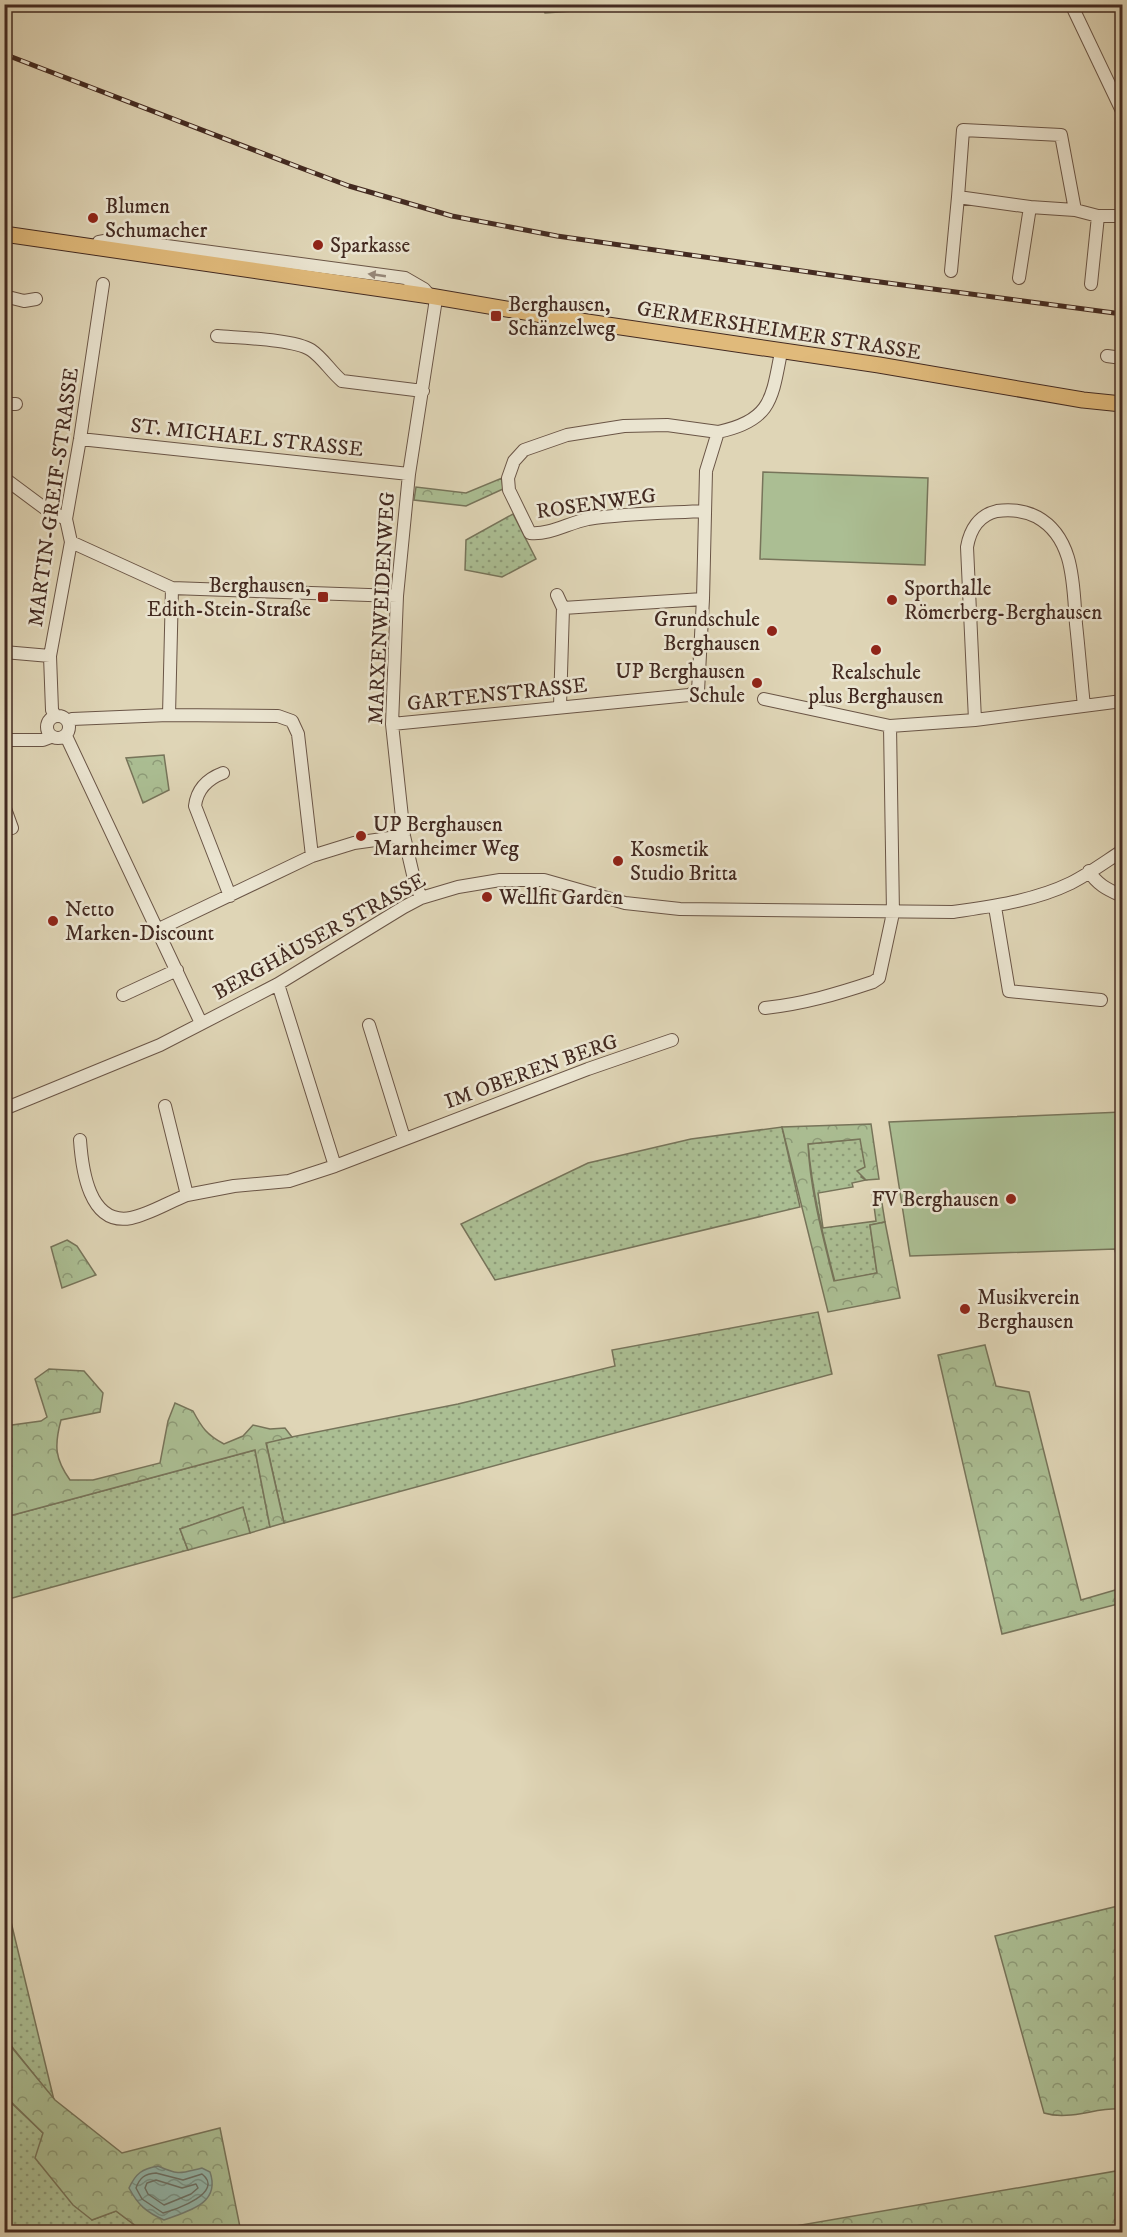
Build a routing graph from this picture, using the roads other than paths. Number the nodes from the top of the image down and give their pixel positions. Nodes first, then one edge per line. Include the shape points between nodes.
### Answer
1 (1071, 4) edge
2 (1122, 111) edge
3 (958, 197) junction
4 (1030, 207) junction
5 (1076, 210) junction
6 (1098, 216) junction
7 (1122, 216) edge
8 (4, 234) edge
9 (951, 271) dead end
10 (1019, 278) dead end
11 (103, 284) dead end
12 (1091, 284) dead end
13 (4, 296) edge
14 (433, 297) junction
15 (36, 299) dead end
16 (217, 336) dead end
17 (781, 352) junction
18 (1107, 356) dead end
19 (1122, 358) edge
20 (423, 391) junction
21 (1122, 404) edge
22 (718, 432) junction
23 (80, 439) junction
24 (409, 474) junction
25 (4, 478) edge
26 (705, 511) junction
27 (66, 519) junction
28 (71, 542) junction
29 (172, 588) junction
30 (556, 595) dead end
31 (397, 596) junction
32 (703, 599) junction
33 (563, 608) junction
34 (4, 652) edge
35 (50, 656) junction
36 (764, 699) dead end
37 (1122, 701) edge
38 (560, 706) junction
39 (1084, 706) junction
40 (169, 715) junction
41 (55, 716) junction
42 (975, 720) junction
43 (68, 721) junction
44 (392, 724) junction
45 (890, 726) junction
46 (66, 736) junction
47 (51, 737) junction
48 (4, 740) edge
49 (223, 773) dead end
50 (4, 806) edge
51 (12, 828) dead end
52 (404, 836) junction
53 (1122, 851) edge
54 (312, 856) junction
55 (1089, 871) junction
56 (230, 896) junction
57 (1122, 896) edge
58 (421, 898) junction
59 (995, 907) junction
60 (893, 913) junction
61 (159, 929) junction
62 (177, 970) junction
63 (278, 984) junction
64 (123, 995) dead end
65 (1101, 1000) dead end
66 (765, 1008) dead end
67 (201, 1023) junction
68 (369, 1025) dead end
69 (672, 1040) dead end
70 (165, 1106) dead end
71 (4, 1109) edge
72 (404, 1138) junction
73 (80, 1140) dead end
74 (335, 1166) junction
75 (187, 1195) junction

1 - 2 street
3 - 4 street
3 - 5 street via 963,130 1061,135
3 - 9 street
4 - 5 street
4 - 10 street
5 - 6 street
6 - 7 street
6 - 12 street
8 - 14 main road, GERMERSHEIMER STRASSE
11 - 23 street, MARTIN-GREIF-STRASSE
13 - 15 street via 24,301
14 - 17 main road, GERMERSHEIMER STRASSE
14 - 20 street, MARXENWEIDENWEG
16 - 20 street via 298,345 312,351 342,381
17 - 21 main road, GERMERSHEIMER STRASSE
17 - 22 street via 772,396 758,417 736,429
18 - 19 street
20 - 24 street, MARXENWEIDENWEG
22 - 26 street, GARTENSTRASSE via 706,471
22 - 26 street, ROSENWEG via 667,425 624,426 567,435 524,450 514,461 508,478 509,490 530,533 616,516
23 - 24 street, ST. MICHAEL STRASSE
23 - 27 street, MARTIN-GREIF-STRASSE
24 - 31 street, MARXENWEIDENWEG
25 - 27 street
26 - 32 street, GARTENSTRASSE
27 - 28 street, MARTIN-GREIF-STRASSE
28 - 29 street
28 - 35 street, MARTIN-GREIF-STRASSE
29 - 31 street
29 - 40 street
30 - 33 street
31 - 44 street, MARXENWEIDENWEG
32 - 33 street
32 - 38 street, GARTENSTRASSE via 698,691 690,695
33 - 38 street
34 - 35 street
35 - 41 street, MARTIN-GREIF-STRASSE
36 - 45 street
37 - 39 street
38 - 44 street, GARTENSTRASSE
39 - 42 street
39 - 42 street via 1072,573 1062,541 1032,514 1006,510 991,513 975,524 967,547
40 - 43 street
40 - 54 street via 278,716 292,721 298,734
41 - 43 street
41 - 47 street, MARTIN-GREIF-STRASSE via 46,727
42 - 45 street
43 - 46 street
44 - 52 street, MARXENWEIDENWEG
45 - 60 street
46 - 47 street
46 - 61 street
47 - 48 street
49 - 56 street via 210,778 196,794 195,806
50 - 51 street
52 - 54 street via 354,843
52 - 58 street, MARXENWEIDENWEG
53 - 55 street, BERGHÄUSER STRASSE
54 - 56 street
55 - 57 street via 1094,880
55 - 59 street, BERGHÄUSER STRASSE via 1043,895
56 - 61 street
58 - 60 street, BERGHÄUSER STRASSE via 500,880 544,880 647,906
58 - 63 street, BERGHÄUSER STRASSE
59 - 60 street, BERGHÄUSER STRASSE
59 - 65 street via 1009,991
60 - 66 street via 879,978 824,998
61 - 62 street
62 - 64 street
62 - 67 street
63 - 67 street, BERGHÄUSER STRASSE
63 - 74 street
67 - 71 street, BERGHÄUSER STRASSE via 160,1045
68 - 72 street
69 - 72 street, IM OBEREN BERG
70 - 75 street
72 - 74 street, IM OBEREN BERG
73 - 75 street, IM OBEREN BERG via 82,1169 91,1195 104,1213 119,1219 132,1218
74 - 75 street, IM OBEREN BERG via 289,1181

